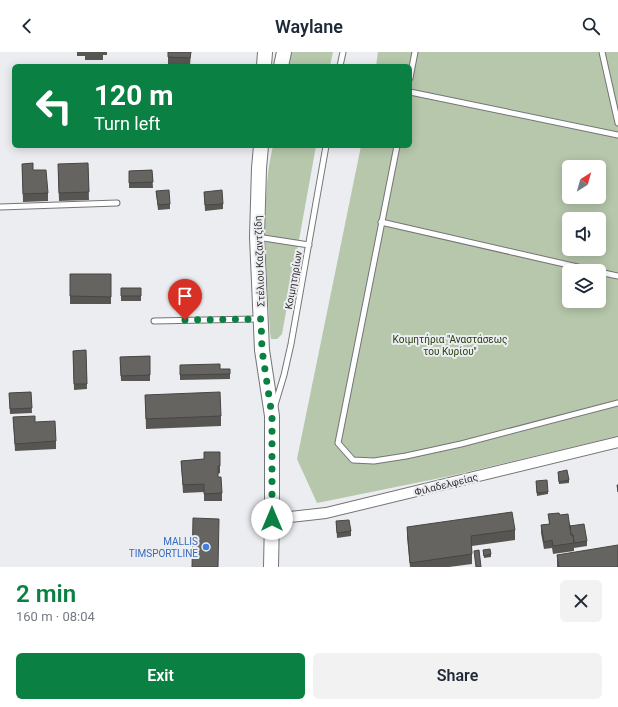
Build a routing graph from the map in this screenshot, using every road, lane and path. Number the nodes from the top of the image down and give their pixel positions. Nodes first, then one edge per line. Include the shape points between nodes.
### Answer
1 (265, 52) edge
2 (284, 52) edge
3 (343, 52) edge
4 (415, 52) edge
5 (602, 52) edge
6 (264, 64) edge
7 (281, 64) edge
8 (340, 64) edge
9 (412, 68) edge
10 (412, 92) edge
11 (618, 124) edge
12 (618, 135) edge
13 (262, 148) edge
14 (326, 148) edge
15 (397, 148) edge
16 (117, 204) dead end
17 (0, 207) edge
18 (381, 222) junction
19 (256, 237) junction
20 (309, 245) junction
21 (564, 264) edge
22 (606, 273) edge
23 (618, 276) edge
24 (261, 319) junction
25 (154, 321) dead end
26 (618, 403) edge
27 (272, 416) junction
28 (618, 442) edge
29 (272, 519) junction
30 (271, 567) edge

1 - 6 main road
2 - 7 main road
3 - 8 lane
4 - 9 lane
5 - 11 lane
10 - 12 lane
13 - 19 main road, Στέλιου Καζαντζίδη
14 - 20 lane, Κοιμητηρίων
15 - 18 lane
16 - 17 lane
18 - 21 lane
18 - 26 lane via 338,443 353,460 374,461 406,456
19 - 20 lane
19 - 24 main road, Στέλιου Καζαντζίδη
20 - 27 lane, Κοιμητηρίων via 291,344
22 - 23 lane
24 - 25 lane
24 - 27 main road, Στέλιου Καζαντζίδη via 262,350
27 - 29 main road, Στέλιου Καζαντζίδη
28 - 29 street, Φιλαδελφείας via 326,513
29 - 30 main road, Στέλιου Καζαντζίδη

